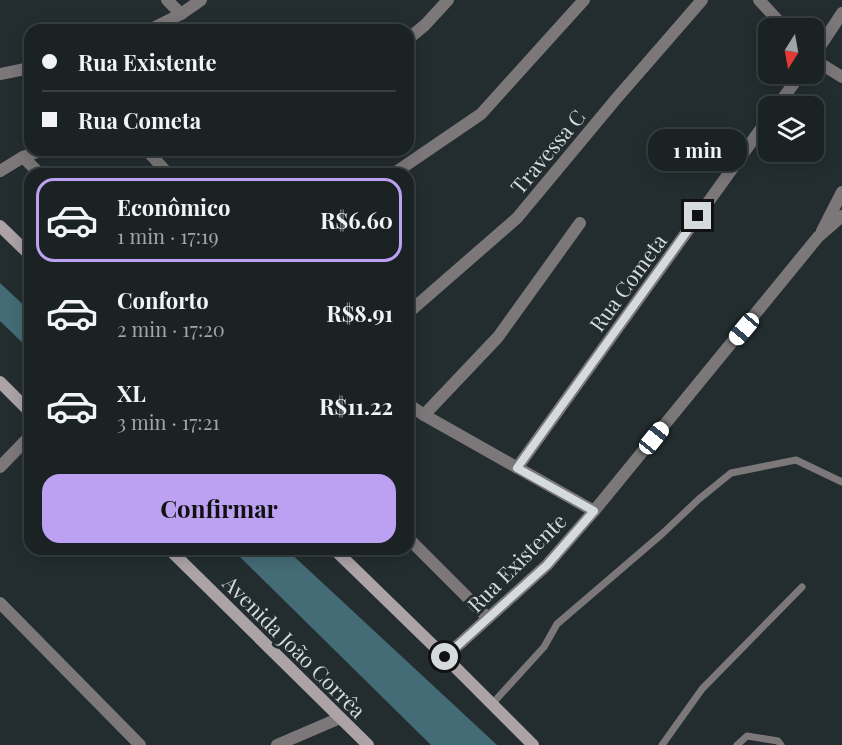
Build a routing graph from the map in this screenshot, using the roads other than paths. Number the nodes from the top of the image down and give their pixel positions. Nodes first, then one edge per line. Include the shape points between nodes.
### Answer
1 (167, 0) edge
2 (201, 0) edge
3 (448, 0) edge
4 (584, 0) edge
5 (702, 0) edge
6 (759, 0) edge
7 (842, 13) edge
8 (181, 14) junction
9 (776, 18) edge
10 (161, 24) edge
11 (414, 34) edge
12 (824, 41) edge
13 (824, 65) edge
14 (24, 69) edge
15 (0, 74) edge
16 (842, 77) edge
17 (758, 133) edge
18 (152, 156) edge
19 (23, 157) joint
20 (34, 168) edge
21 (163, 168) edge
22 (402, 168) edge
23 (0, 171) edge
24 (842, 192) edge
25 (842, 216) edge
26 (580, 224) dead end
27 (0, 226) edge
28 (818, 237) junction
29 (24, 249) edge
30 (414, 308) edge
31 (0, 382) edge
32 (24, 406) edge
33 (414, 408) edge
34 (424, 415) junction
35 (24, 442) edge
36 (0, 467) edge
37 (517, 468) junction
38 (842, 482) edge
39 (594, 511) junction
40 (414, 544) edge
41 (175, 555) edge
42 (340, 555) edge
43 (802, 587) dead end
44 (0, 603) edge
45 (488, 618) junction
46 (445, 657) junction
47 (492, 704) junction
48 (340, 718) junction
49 (140, 745) edge
50 (277, 745) edge
51 (368, 745) edge
52 (533, 745) edge
53 (662, 745) edge
54 (737, 745) edge
55 (781, 745) edge

1 - 8 street
2 - 8 street
3 - 11 street
4 - 22 street via 481,114
5 - 30 street, Travessa C via 517,218
6 - 9 street
7 - 12 street
8 - 10 street
13 - 16 street
14 - 15 street
17 - 37 street, Rua Cometa
18 - 21 street
19 - 20 street
19 - 23 street
24 - 28 street
25 - 28 street, Rua Existente
26 - 34 street via 498,337
27 - 29 main road
28 - 39 street, Rua Existente
31 - 32 main road
33 - 34 street
34 - 37 street
35 - 36 street
37 - 39 street
38 - 47 lane via 796,460 731,473 557,624 544,647
39 - 45 street, Rua Existente via 547,565
40 - 45 street
41 - 48 main road, Avenida João Corrêa
42 - 46 main road
43 - 53 lane via 702,690
44 - 49 street
45 - 46 street, Rua Existente
46 - 47 main road
47 - 52 main road
48 - 50 street
48 - 51 main road, Avenida João Corrêa
54 - 55 lane via 747,736 778,741

